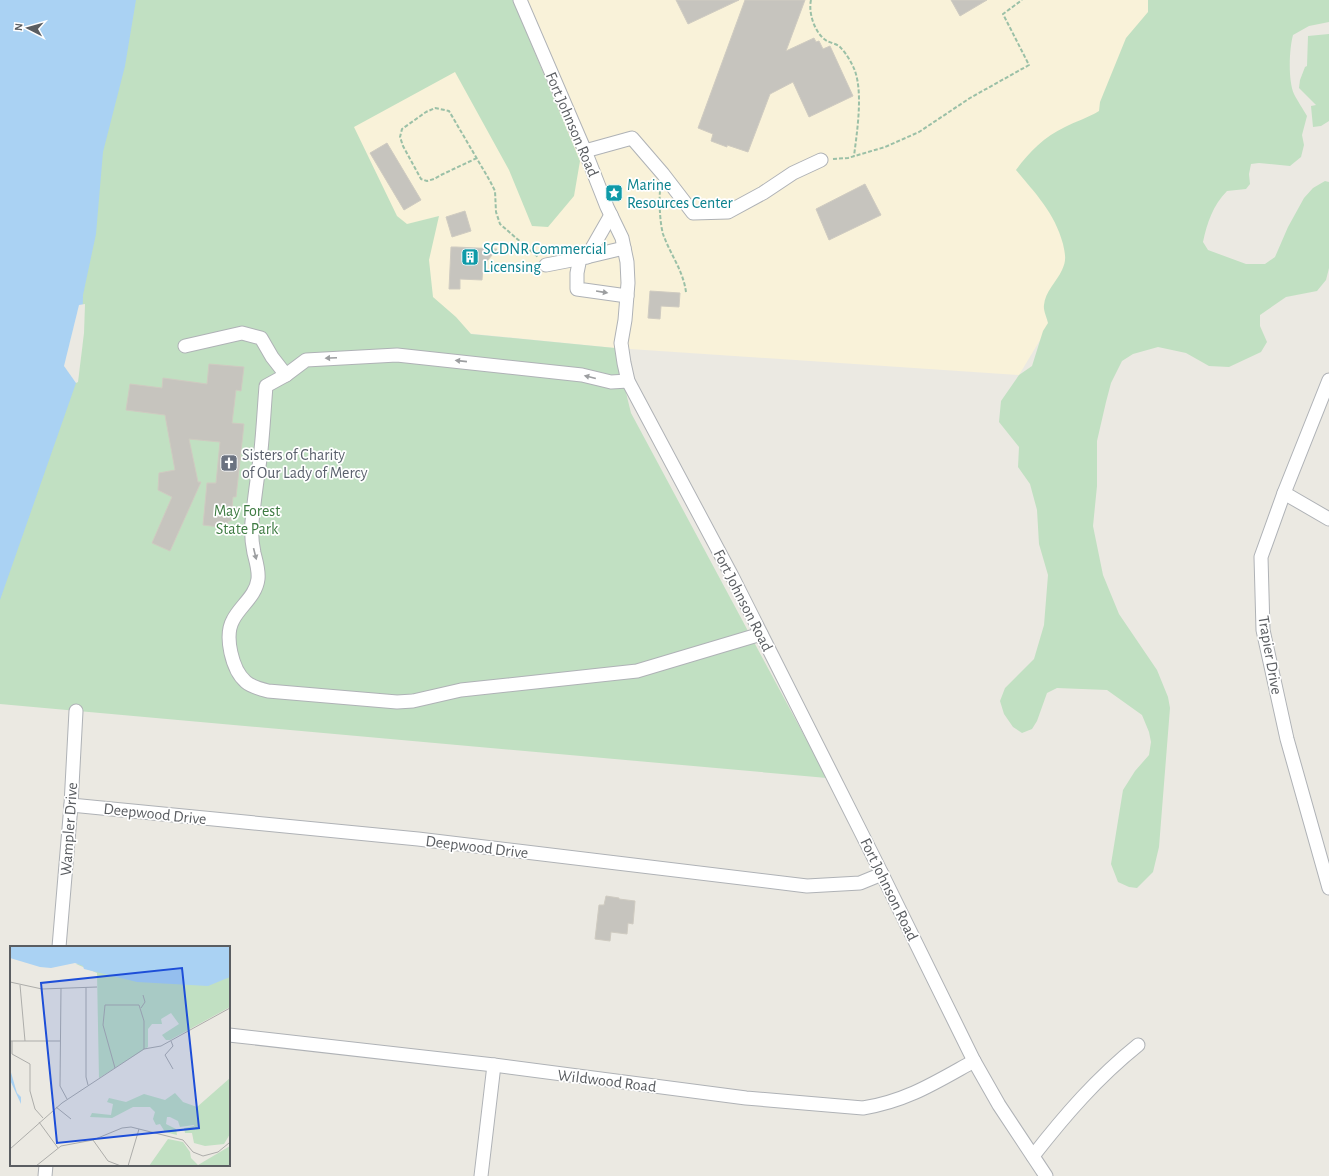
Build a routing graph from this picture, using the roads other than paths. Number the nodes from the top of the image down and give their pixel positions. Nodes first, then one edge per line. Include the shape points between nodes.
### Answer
1 (520, 0) edge
2 (585, 151) junction
3 (821, 160) road end
4 (611, 215) junction
5 (624, 248) junction
6 (583, 258) junction
7 (546, 265) road end
8 (627, 296) junction
9 (185, 346) dead end
10 (286, 375) junction
11 (1329, 380) edge
12 (628, 381) junction
13 (1284, 494) junction
14 (1329, 519) edge
15 (761, 634) junction
16 (76, 712) dead end
17 (70, 805) junction
18 (882, 874) junction
19 (1329, 883) edge
20 (1329, 888) edge
21 (59, 946) edge
22 (230, 1035) edge
23 (1138, 1045) dead end
24 (974, 1061) junction
25 (494, 1065) junction
26 (1033, 1156) junction
27 (46, 1166) edge
28 (45, 1176) edge
29 (480, 1176) edge
30 (1046, 1176) edge

1 - 2 street, Fort Johnson Road
2 - 3 street via 632,138 693,213 728,212 793,173
2 - 4 street, Fort Johnson Road
4 - 5 street, Fort Johnson Road
4 - 6 street
5 - 6 street
5 - 8 street, Fort Johnson Road via 627,262
6 - 7 street
6 -> 8 street via 577,273 577,289
8 - 12 street, Fort Johnson Road via 621,343
9 - 10 street via 242,333 261,338
12 -> 10 street via 611,382 582,374 397,355 306,360
10 -> 15 street via 266,386 252,523 258,578 256,588 230,628 232,660 240,676 251,685 282,692 396,702 461,690 637,672
11 - 13 street, Trapier Drive
12 - 15 street, Fort Johnson Road
13 - 14 street
13 - 19 street, Trapier Drive via 1262,557 1263,630 1287,739
15 - 18 street, Fort Johnson Road
16 - 17 street, Wampler Drive
17 - 18 street, Deepwood Drive via 418,839 807,886 860,883
17 - 21 street, Wampler Drive
18 - 24 street, Fort Johnson Road
19 - 20 street, Trapier Drive
22 - 25 street, Wildwood Road
23 - 26 street via 1094,1084
24 - 25 street, Wildwood Road via 915,1093 881,1105 863,1108 746,1098
24 - 26 street, Fort Johnson Road
25 - 29 street
26 - 30 street, Fort Johnson Road
27 - 28 street

